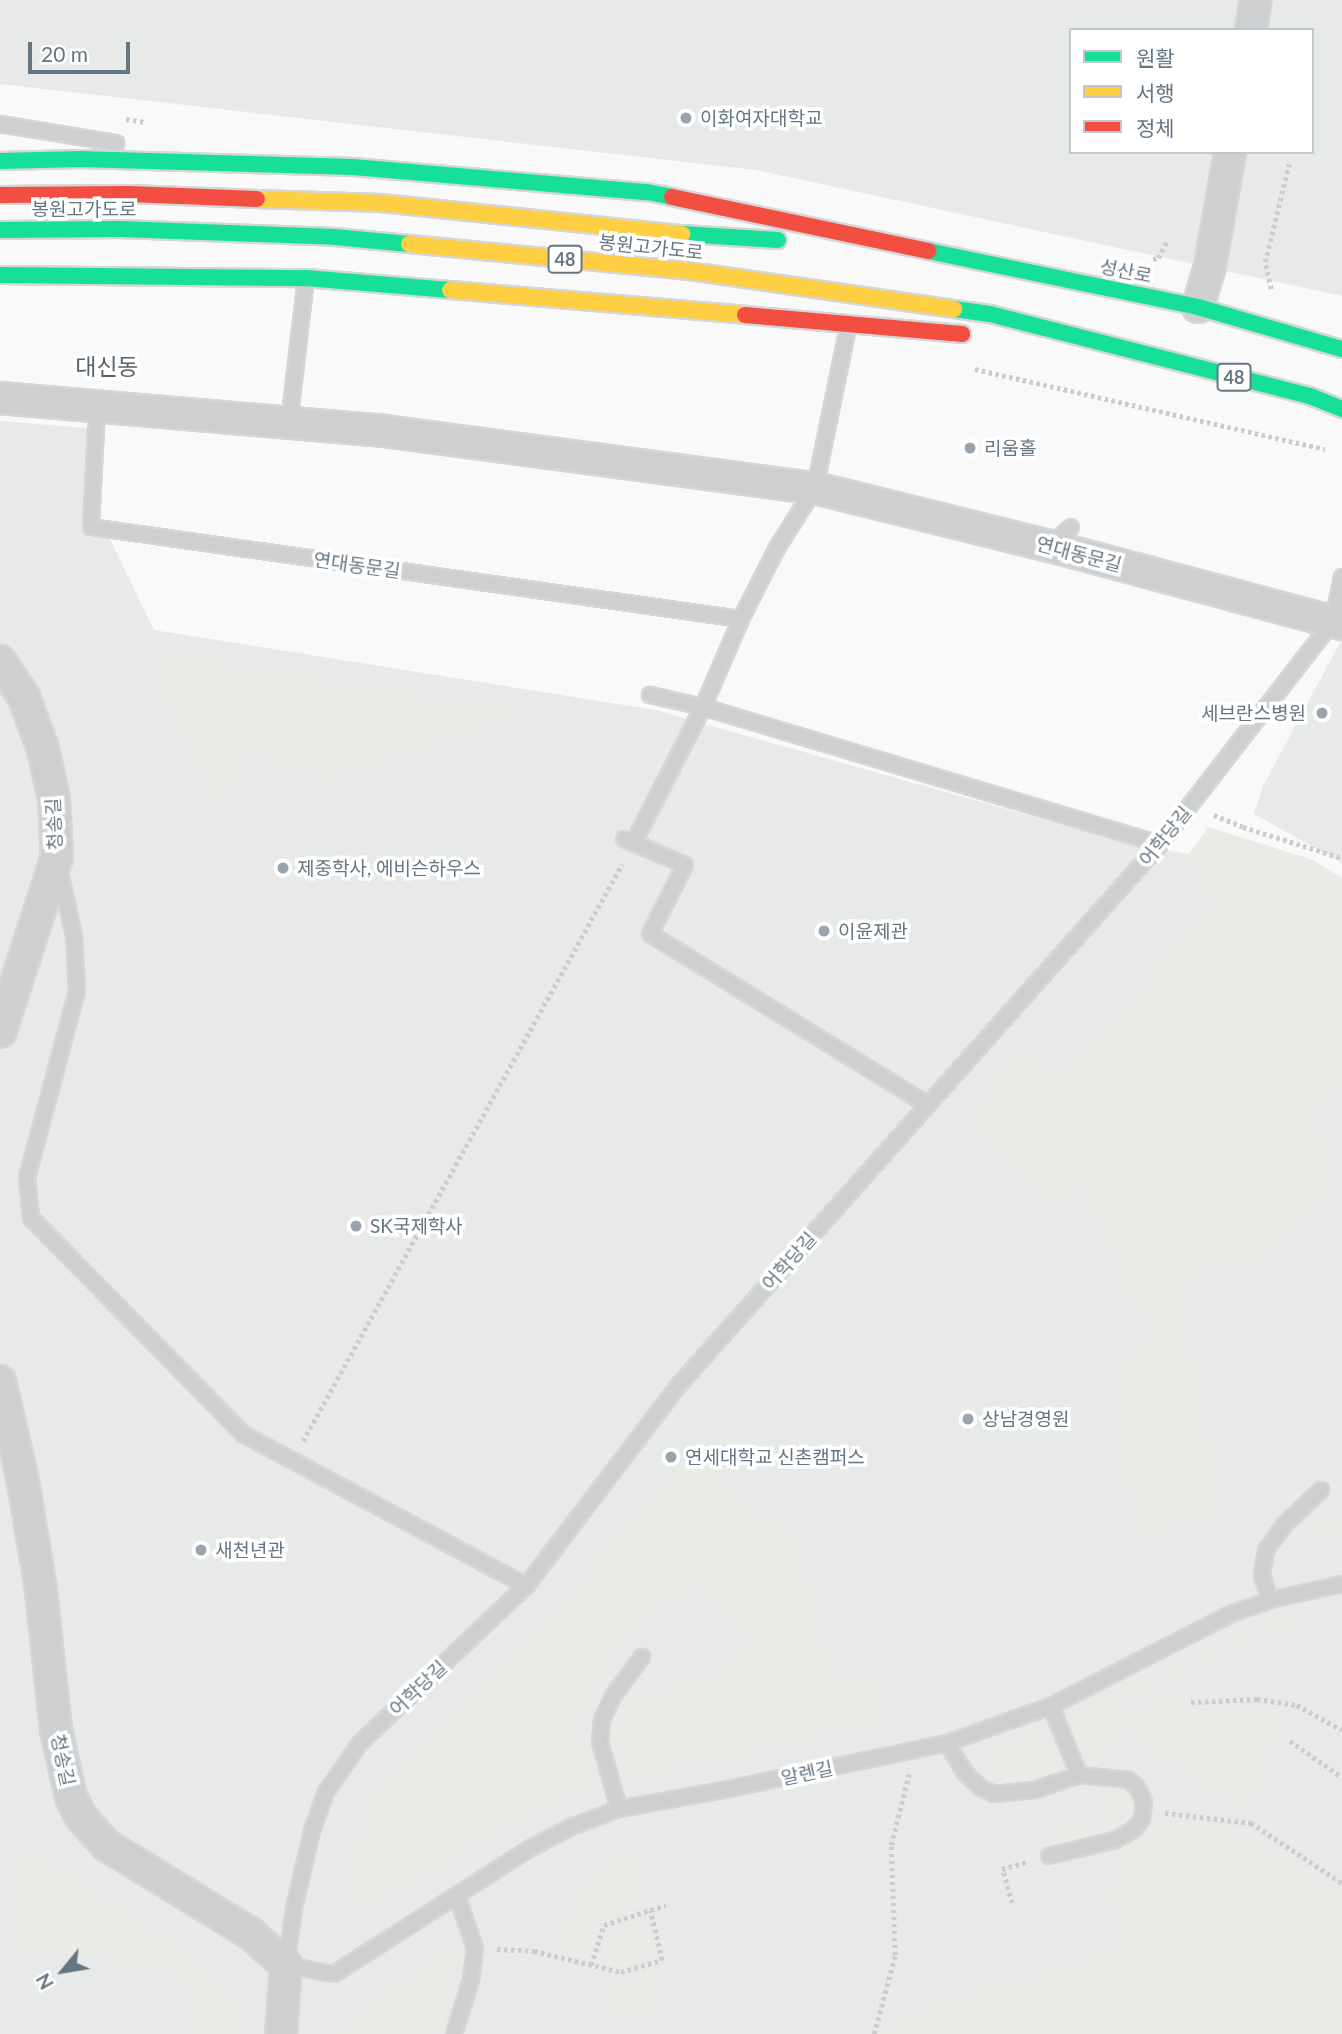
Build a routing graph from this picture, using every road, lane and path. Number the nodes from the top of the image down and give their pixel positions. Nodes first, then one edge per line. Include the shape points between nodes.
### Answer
1 (1256, 0) edge
2 (1251, 28) edge
3 (0, 124) edge
4 (1230, 154) edge
5 (0, 160) edge
6 (188, 162) junction
7 (1289, 164) dead end
8 (0, 195) edge
9 (0, 230) edge
10 (899, 247) junction
11 (0, 275) edge
12 (306, 278) junction
13 (1276, 294) dead end
14 (1198, 307) junction
15 (849, 324) junction
16 (973, 335) dead end
17 (1028, 340) dead end
18 (1124, 349) junction
19 (1342, 349) edge
20 (965, 367) dead end
21 (1310, 396) junction
22 (0, 398) edge
23 (1342, 402) edge
24 (97, 408) junction
25 (1342, 409) edge
26 (289, 423) junction
27 (1325, 449) dead end
28 (815, 488) junction
29 (1342, 577) edge
30 (741, 619) junction
31 (1338, 622) edge
32 (0, 661) edge
33 (650, 695) dead end
34 (703, 707) junction
35 (1205, 811) dead end
36 (629, 840) junction
37 (1160, 844) junction
38 (57, 857) junction
39 (1342, 858) edge
40 (0, 1032) edge
41 (928, 1105) junction
42 (0, 1381) edge
43 (292, 1460) junction
44 (1321, 1490) dead end
45 (1342, 1584) edge
46 (526, 1586) junction
47 (1270, 1600) junction
48 (642, 1657) dead end
49 (1191, 1702) dead end
50 (1051, 1706) junction
51 (1342, 1730) edge
52 (1290, 1741) dead end
53 (947, 1743) junction
54 (909, 1773) dead end
55 (1079, 1775) junction
56 (1342, 1777) edge
57 (619, 1809) junction
58 (1143, 1812) junction
59 (1049, 1856) dead end
60 (1002, 1869) dead end
61 (1342, 1883) edge
62 (457, 1896) junction
63 (1012, 1903) dead end
64 (666, 1905) dead end
65 (650, 1910) junction
66 (475, 1948) junction
67 (286, 1965) junction
68 (590, 1965) junction
69 (281, 2034) edge
70 (454, 2034) edge
71 (874, 2034) edge

1 - 2 street
3 - 6 lane via 148,149
4 - 14 street
5 - 6 main road
6 - 10 main road via 361,167 647,192
7 - 13 path via 1265,262 1269,288
8 - 10 main road, 봉원고가도로 / 48 via 129,194 381,203 692,235
9 - 18 main road, 봉원고가도로 / 48 via 120,229 335,237 690,271 990,314
10 - 14 main road, 성산로 / 48
11 - 12 main road
12 - 15 main road
12 - 26 lane
14 - 19 main road, 성산로 / 48
15 - 16 main road
15 - 28 lane
17 - 18 main road
18 - 21 main road, 48
20 - 27 path
21 - 23 lane
21 - 25 main road, 48
22 - 24 street, 연대동문길
24 - 26 street, 연대동문길
24 - 30 lane, 연대동문길 via 91,527
26 - 28 street, 연대동문길 via 385,431
28 - 30 lane via 777,548
28 - 31 street, 연대동문길 via 1061,536
29 - 31 lane, 어학당길
30 - 34 lane
31 - 37 lane, 어학당길
32 - 38 street, 청송길 via 24,697 43,749 54,799
33 - 34 lane
34 - 36 lane
34 - 37 lane
35 - 39 path
36 - 41 lane via 685,865 650,934
36 - 43 path
37 - 41 lane, 어학당길
38 - 40 street, 청송길
38 - 43 lane via 74,936 76,991 27,1177 31,1218 243,1434
41 - 46 lane, 어학당길 via 678,1386
42 - 67 street, 청송길 via 22,1476 41,1590 56,1730 71,1797 81,1817 106,1845 251,1934
43 - 46 lane
44 - 47 lane via 1285,1524 1266,1550 1262,1575
45 - 47 lane, 알렌길
46 - 67 lane, 어학당길 via 360,1743 326,1791 293,1908
47 - 50 lane, 알렌길 via 1233,1613
48 - 57 lane via 602,1720 600,1742
49 - 51 path via 1257,1699 1297,1705
50 - 53 lane, 알렌길
50 - 55 lane
52 - 56 path
53 - 55 lane via 965,1773 994,1794 1035,1790
53 - 57 lane, 알렌길
54 - 71 path via 891,1845 895,1955
55 - 58 lane via 1129,1780 1138,1787
57 - 62 lane, 알렌길 via 538,1844
58 - 59 lane via 1133,1830 1115,1840
58 - 61 path via 1251,1823
60 - 63 path
62 - 66 lane
62 - 67 lane, 알렌길 via 334,1975
64 - 65 path
65 - 68 path via 604,1925
65 - 68 path via 662,1961 621,1972
66 - 68 path via 534,1951
66 - 70 lane via 471,1980
67 - 69 street

